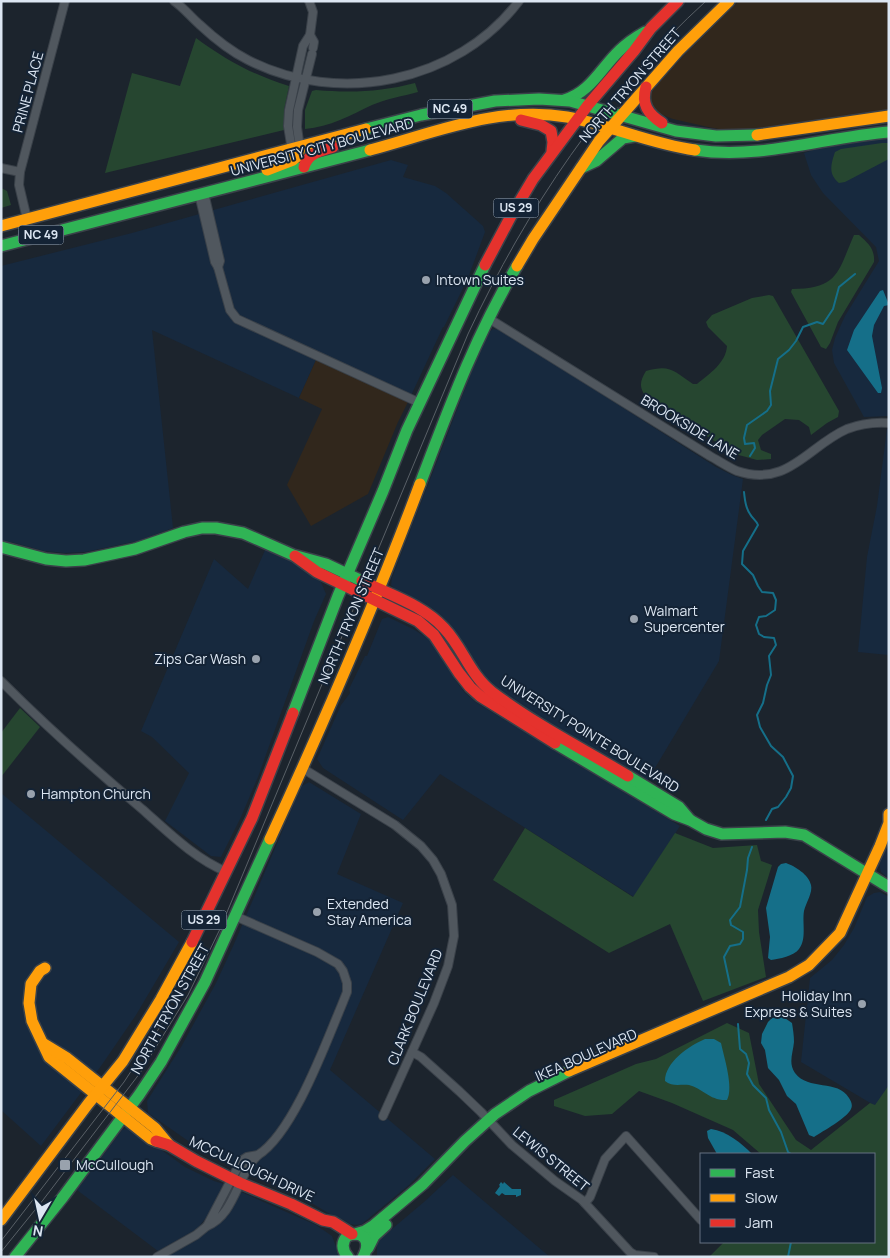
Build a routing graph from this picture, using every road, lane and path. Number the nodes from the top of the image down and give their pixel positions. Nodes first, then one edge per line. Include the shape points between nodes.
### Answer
1 (66, 1) edge
2 (174, 1) edge
3 (310, 1) edge
4 (519, 1) edge
5 (729, 1) edge
6 (676, 3) edge
7 (651, 28) junction
8 (310, 35) junction
9 (301, 79) junction
10 (647, 84) junction
11 (562, 100) junction
12 (588, 105) junction
13 (620, 115) junction
14 (889, 116) edge
15 (496, 117) junction
16 (577, 119) junction
17 (376, 127) junction
18 (609, 128) junction
19 (676, 131) junction
20 (889, 132) edge
21 (635, 136) junction
22 (296, 149) junction
23 (550, 154) junction
24 (304, 167) junction
25 (1, 168) edge
26 (20, 172) junction
27 (576, 173) junction
28 (226, 188) junction
29 (202, 194) junction
30 (27, 219) junction
31 (1, 226) edge
32 (1, 240) edge
33 (1, 246) edge
34 (488, 318) junction
35 (420, 403) junction
36 (889, 423) edge
37 (1, 547) edge
38 (293, 555) junction
39 (347, 573) junction
40 (342, 584) junction
41 (360, 586) junction
42 (377, 594) junction
43 (1, 681) edge
44 (302, 768) junction
45 (889, 814) edge
46 (889, 823) edge
47 (227, 872) junction
48 (868, 874) junction
49 (889, 887) edge
50 (235, 916) junction
51 (45, 968) dead end
52 (412, 1052) junction
53 (100, 1091) junction
54 (126, 1112) junction
55 (383, 1116) dead end
56 (491, 1122) junction
57 (236, 1181) junction
58 (585, 1203) junction
59 (700, 1219) edge
60 (1, 1220) edge
61 (323, 1220) junction
62 (353, 1234) junction
63 (345, 1252) edge
64 (367, 1253) edge
65 (15, 1257) edge
66 (157, 1257) edge
67 (654, 1257) edge

1 - 26 street, PRINE PLACE
2 - 9 street via 219,41 246,59
3 - 8 street via 313,12
4 - 9 street via 481,39 434,66 405,76 366,83
5 - 10 main road, NORTH TRYON STREET
6 - 7 main road, NORTH TRYON STREET
7 - 11 main road, NC 49 via 624,47 582,92
7 - 12 main road, NORTH TRYON STREET
8 - 9 street via 302,46
8 - 9 street via 314,42
9 - 22 street
10 - 13 main road, NORTH TRYON STREET
10 - 19 main road via 643,97 647,111
11 - 12 main road, UNIVERSITY CITY BOULEVARD / NC 49
11 - 17 main road, UNIVERSITY CITY BOULEVARD / NC 49 via 481,102
12 - 13 main road, UNIVERSITY CITY BOULEVARD
12 - 16 main road, NORTH TRYON STREET
13 - 18 main road, NORTH TRYON STREET
13 - 19 main road, UNIVERSITY CITY BOULEVARD
14 - 19 main road, UNIVERSITY CITY BOULEVARD via 738,137
15 - 16 main road, UNIVERSITY CITY BOULEVARD / NC 49
15 - 23 main road via 548,128 554,144
15 - 24 main road, UNIVERSITY CITY BOULEVARD / NC 49
16 - 18 main road, UNIVERSITY CITY BOULEVARD / NC 49
16 - 23 main road, NORTH TRYON STREET / US 29
17 - 22 main road, UNIVERSITY CITY BOULEVARD / NC 49
17 - 24 main road via 360,138 309,156
18 - 21 main road, UNIVERSITY CITY BOULEVARD
18 - 27 main road, NORTH TRYON STREET
20 - 21 main road, UNIVERSITY CITY BOULEVARD via 780,149 737,152 681,148
21 - 27 main road via 623,138
22 - 28 main road via 298,156 293,160
22 - 30 main road, UNIVERSITY CITY BOULEVARD / NC 49
23 - 35 main road, NORTH TRYON STREET / US 29 via 507,224
24 - 28 main road, UNIVERSITY CITY BOULEVARD / NC 49
25 - 26 street
26 - 30 street, PRINE PLACE via 19,185
27 - 34 main road, NORTH TRYON STREET / US 29 via 519,262
28 - 29 main road, UNIVERSITY CITY BOULEVARD / NC 49
29 - 33 main road, UNIVERSITY CITY BOULEVARD / NC 49
29 - 35 street via 215,262 230,310 237,319
30 - 31 main road, UNIVERSITY CITY BOULEVARD / NC 49
30 - 32 main road via 26,230
34 - 36 street, BROOKSIDE LANE via 710,456 742,472 764,474 784,470 848,429
34 - 42 main road, NORTH TRYON STREET / US 29 via 460,379
35 - 39 main road, NORTH TRYON STREET / US 29
37 - 38 main road via 46,559 84,560 135,549 184,532 216,528 243,533
38 - 39 main road via 317,560
38 - 40 main road via 313,570
39 - 40 main road, NORTH TRYON STREET / US 29
39 - 41 main road
40 - 41 main road
40 - 47 main road, NORTH TRYON STREET / US 29 via 275,763
41 - 42 main road, UNIVERSITY POINTE BOULEVARD
42 - 44 main road, NORTH TRYON STREET / US 29
42 - 48 main road, UNIVERSITY POINTE BOULEVARD via 430,630 459,673 480,696 674,814 722,834 779,832 804,835
43 - 47 street via 134,803 200,857
44 - 50 main road, NORTH TRYON STREET / US 29
44 - 52 street, CLARK BOULEVARD via 411,837 433,860 447,887 454,921 452,951
45 - 46 main road, IKEA BOULEVARD
46 - 48 main road, IKEA BOULEVARD
47 - 53 main road, NORTH TRYON STREET / US 29 via 161,998 123,1061
48 - 49 main road, UNIVERSITY POINTE BOULEVARD
48 - 56 main road, IKEA BOULEVARD via 840,933 801,970 551,1086
50 - 54 main road, NORTH TRYON STREET / US 29 via 177,1034
50 - 57 street via 329,958 344,971 347,983 341,1007 300,1098 274,1140
51 - 53 main road, MCCULLOUGH DRIVE via 31,984 29,1003 32,1021 44,1044 59,1053
52 - 55 street, CLARK BOULEVARD
52 - 56 street, LEWIS STREET
53 - 54 main road, MCCULLOUGH DRIVE
53 - 60 main road, NORTH TRYON STREET / US 29
54 - 57 main road, MCCULLOUGH DRIVE via 155,1128 169,1145
54 - 65 main road, NORTH TRYON STREET / US 29
56 - 58 street, LEWIS STREET via 512,1145
56 - 62 main road, IKEA BOULEVARD via 472,1134 410,1195 369,1229
56 - 64 main road, IKEA BOULEVARD via 430,1187 375,1234
57 - 61 main road, MCCULLOUGH DRIVE
57 - 66 street via 223,1214 214,1223
58 - 59 street via 604,1160 626,1136
58 - 67 street, LEWIS STREET via 632,1254
61 - 62 main road, MCCULLOUGH DRIVE
61 - 63 main road, MCCULLOUGH DRIVE via 337,1235
62 - 63 main road, MCCULLOUGH DRIVE via 344,1240
62 - 64 main road, MCCULLOUGH DRIVE via 364,1237

